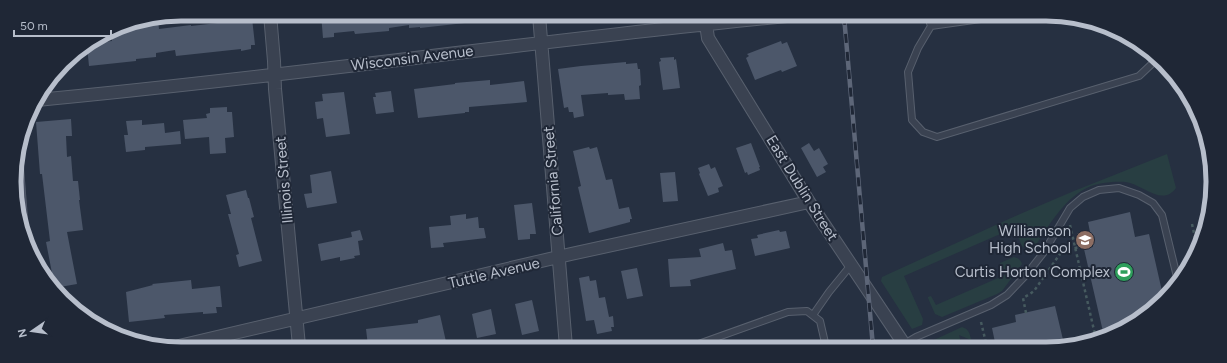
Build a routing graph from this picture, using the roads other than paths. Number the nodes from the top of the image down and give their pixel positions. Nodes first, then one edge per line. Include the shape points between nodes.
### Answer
1 (271, 21) edge
2 (540, 21) edge
3 (736, 21) edge
4 (929, 21) edge
5 (967, 21) edge
6 (706, 24) junction
7 (931, 26) junction
8 (542, 43) junction
9 (1153, 63) edge
10 (274, 75) junction
11 (44, 99) edge
12 (809, 202) junction
13 (559, 257) junction
14 (851, 265) junction
15 (1176, 274) edge
16 (813, 315) junction
17 (296, 319) junction
18 (196, 342) edge
19 (299, 342) edge
20 (566, 342) edge
21 (704, 342) edge
22 (825, 342) edge
23 (903, 342) edge
24 (909, 342) edge

1 - 10 street, Illinois Street
2 - 8 street, California Street
3 - 6 street, Wisconsin Avenue
4 - 7 lane
5 - 7 lane
6 - 8 street, Wisconsin Avenue
6 - 12 street, East Dublin Street via 708,38
7 - 9 lane via 908,72 912,120 923,132 937,137 1139,76
8 - 10 street, Wisconsin Avenue
8 - 13 street, California Street
10 - 11 street, Wisconsin Avenue
10 - 17 street, Illinois Street
12 - 13 street, Tuttle Avenue
12 - 14 street, East Dublin Street
13 - 17 street, Tuttle Avenue
13 - 20 street, California Street
14 - 16 lane
14 - 23 street, East Dublin Street
15 - 24 lane via 1162,215 1153,203 1119,188 1099,190 1083,197 1070,208 1044,252 1008,295
16 - 21 lane via 807,311 788,312
16 - 22 lane via 820,321
17 - 18 street, Tuttle Avenue
17 - 19 street, Illinois Street

